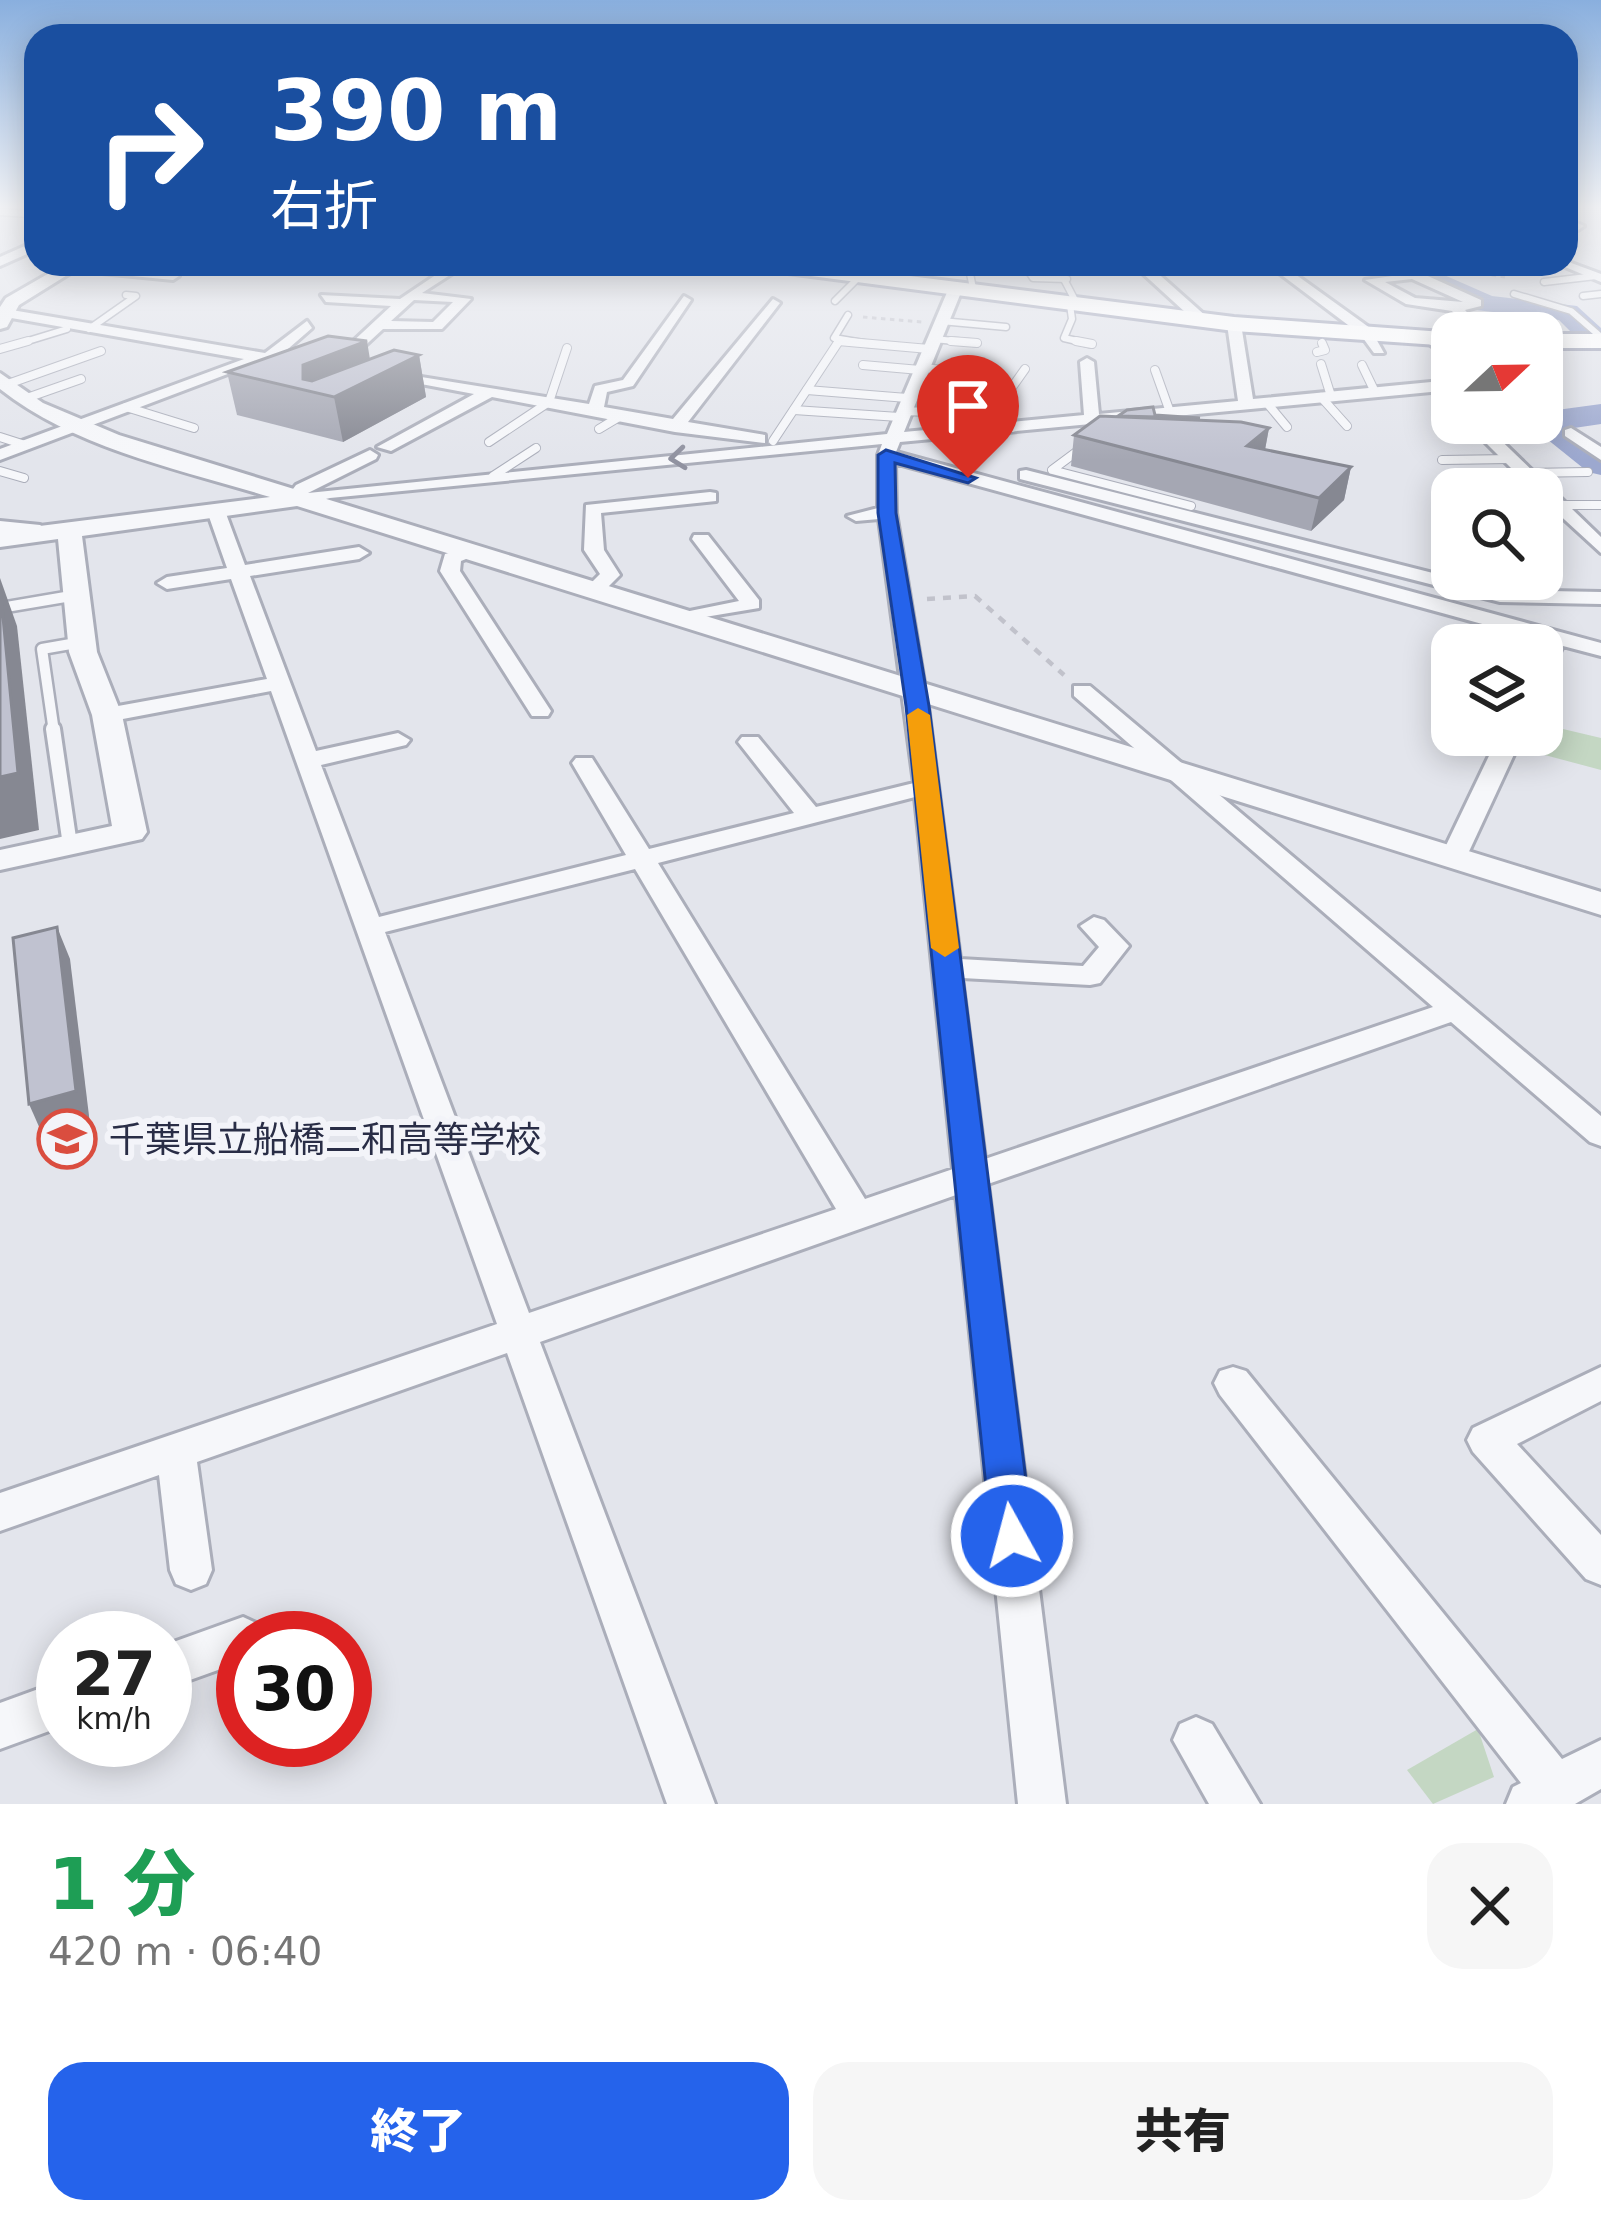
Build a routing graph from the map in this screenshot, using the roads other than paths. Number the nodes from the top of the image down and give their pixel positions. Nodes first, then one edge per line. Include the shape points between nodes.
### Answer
1 (27, 291) edge
2 (419, 291) edge
3 (850, 291) edge
4 (961, 291) edge
5 (1070, 291) edge
6 (1169, 291) edge
7 (1309, 291) edge
8 (1393, 291) edge
9 (1451, 291) edge
10 (965, 292) junction
11 (1514, 294) dead end
12 (1601, 294) edge
13 (126, 295) dead end
14 (1583, 296) dead end
15 (326, 298) dead end
16 (406, 300) junction
17 (684, 300) dead end
18 (836, 301) dead end
19 (773, 303) dead end
20 (1074, 306) junction
21 (1456, 308) junction
22 (1460, 312) edge
23 (848, 315) road end
24 (2, 316) edge
25 (1202, 320) junction
26 (1234, 324) junction
27 (307, 325) dead end
28 (378, 325) junction
29 (1006, 326) dead end
30 (67, 329) dead end
31 (89, 329) junction
32 (936, 333) junction
33 (1601, 339) edge
34 (1431, 340) edge
35 (1563, 340) edge
36 (839, 341) junction
37 (977, 343) dead end
38 (1375, 343) junction
39 (1092, 344) dead end
40 (567, 348) dead end
41 (0, 349) edge
42 (101, 351) dead end
43 (265, 357) junction
44 (1087, 362) dead end
45 (1322, 364) dead end
46 (863, 365) dead end
47 (1362, 365) dead end
48 (351, 369) junction
49 (1025, 370) dead end
50 (1155, 370) dead end
51 (919, 372) junction
52 (968, 372) dead end
53 (410, 377) junction
54 (81, 379) dead end
55 (963, 383) dead end
56 (1431, 387) edge
57 (8, 388) edge
58 (493, 390) junction
59 (807, 390) junction
60 (374, 392) edge
61 (1375, 392) junction
62 (1326, 397) junction
63 (549, 402) junction
64 (1267, 403) junction
65 (1246, 405) junction
66 (126, 407) junction
67 (902, 409) junction
68 (959, 409) dead end
69 (794, 410) junction
70 (1170, 412) junction
71 (597, 420) junction
72 (74, 426) junction
73 (1347, 426) dead end
74 (675, 427) junction
75 (1098, 427) junction
76 (194, 428) dead end
77 (1012, 428) junction
78 (1287, 428) dead end
79 (1571, 433) dead end
80 (0, 437) edge
81 (773, 441) junction
82 (489, 442) dead end
83 (1495, 444) edge
84 (25, 445) junction
85 (795, 446) junction
86 (536, 448) dead end
87 (890, 448) junction
88 (0, 454) edge
89 (1601, 455) edge
90 (1442, 460) dead end
91 (1518, 466) junction
92 (0, 471) edge
93 (1588, 472) dead end
94 (493, 476) junction
95 (24, 478) dead end
96 (710, 497) dead end
97 (294, 498) junction
98 (1563, 499) edge
99 (1601, 505) edge
100 (1191, 506) dead end
101 (1563, 510) edge
102 (216, 511) junction
103 (887, 513) junction
104 (856, 516) dead end
105 (0, 527) edge
106 (54, 529) junction
107 (0, 539) edge
108 (701, 539) dead end
109 (1599, 542) edge
110 (359, 553) dead end
111 (471, 553) junction
112 (237, 572) junction
113 (167, 584) dead end
114 (592, 590) junction
115 (76, 595) junction
116 (1601, 598) edge
117 (0, 608) edge
118 (682, 618) junction
119 (1507, 624) edge
120 (1563, 640) edge
121 (82, 642) junction
122 (1601, 650) edge
123 (281, 683) junction
124 (914, 689) junction
125 (1082, 691) road end
126 (540, 711) dead end
127 (107, 715) junction
128 (398, 740) dead end
129 (750, 742) dead end
130 (1501, 756) edge
131 (310, 760) junction
132 (584, 763) dead end
133 (1169, 769) junction
134 (926, 787) junction
135 (810, 816) junction
136 (70, 845) junction
137 (643, 858) junction
138 (1453, 858) junction
139 (0, 860) edge
140 (1601, 904) edge
141 (1094, 926) dead end
142 (372, 927) junction
143 (947, 968) junction
144 (1454, 1010) junction
145 (1601, 1133) edge
146 (971, 1178) junction
147 (858, 1216) junction
148 (517, 1333) junction
149 (1233, 1383) dead end
150 (1601, 1383) edge
151 (176, 1450) junction
152 (0, 1512) edge
153 (1601, 1565) edge
154 (191, 1570) dead end
155 (36, 1713) edge
156 (0, 1726) edge
157 (1196, 1740) dead end
158 (1601, 1763) edge
159 (1543, 1796) edge
160 (691, 1804) edge
161 (1042, 1804) edge
162 (1236, 1804) edge

1 - 24 street
2 - 16 street
3 - 18 lane
4 - 10 main road
5 - 20 lane
6 - 25 street
7 - 38 street
8 - 21 street
9 - 21 street via 1476,303
10 - 20 main road
10 - 32 street
11 - 33 lane via 1571,311
12 - 14 lane
13 - 31 lane via 136,296
15 - 16 street
16 - 28 street
16 - 28 street via 464,299 437,326
17 - 71 street via 628,383 600,389
19 - 74 street
20 - 25 main road
20 - 39 lane via 1064,338
21 - 22 street
23 - 36 lane
24 - 31 street
25 - 26 main road
26 - 38 main road
26 - 65 street
27 - 43 street
28 - 48 street
29 - 32 lane
30 - 41 lane
31 - 43 street
32 - 36 lane
32 - 37 lane
32 - 51 street
33 - 35 main road
34 - 38 main road
36 - 59 lane
40 - 63 lane
42 - 57 lane
43 - 48 street
43 - 66 street
44 - 75 street
45 - 62 lane
46 - 51 lane
47 - 61 lane
48 - 53 street
49 - 77 lane via 1008,393
50 - 70 lane
51 - 52 lane
51 - 55 lane
51 - 67 street
53 - 58 street
53 - 60 street
54 - 57 lane
56 - 61 street
57 - 72 street
58 - 63 street
58 - 97 street
59 - 67 lane
59 - 69 lane
61 - 62 street
62 - 64 street
62 - 73 lane
63 - 71 street
63 - 82 lane
64 - 65 street
64 - 78 lane
65 - 70 street
66 - 72 street
66 - 76 lane
67 - 68 lane
67 - 69 lane
67 - 87 street
69 - 81 lane
70 - 75 street
71 - 74 street
72 - 84 street
72 - 97 street
74 - 81 street
75 - 77 street
75 - 100 lane via 1052,470
77 - 87 street
79 - 89 street
80 - 84 lane
81 - 85 street
83 - 91 street
84 - 88 street
85 - 87 street
85 -> 94 street
86 - 94 lane
87 - 103 street
87 - 116 street via 1500,596
87 - 119 street
90 - 91 lane
91 - 93 lane
92 - 95 lane
94 - 97 street
96 - 114 street via 592,509 594,550 610,575
97 - 102 street
97 - 111 street
98 - 99 lane
101 - 109 street
102 - 106 street
102 - 112 street
103 - 104 street
103 - 124 street
105 - 106 street
106 - 107 street
106 - 115 street
108 - 118 street via 752,604
110 - 112 street
111 - 114 street
111 - 126 street via 452,558 450,571
112 - 113 street
112 - 123 street
114 - 118 street
115 - 117 lane
115 - 121 street
118 - 124 street
120 - 122 street
121 - 127 street
121 - 136 lane via 42,649
123 - 127 street
123 - 131 street
124 - 133 street
124 - 134 street
125 - 133 street
127 - 136 street via 130,832
128 - 131 street
129 - 135 street
130 - 138 street
131 - 142 street
132 - 137 street
133 - 138 street
133 - 144 street
134 - 135 street
134 - 143 street
135 - 137 street
136 - 139 street
137 - 142 street
137 - 147 street
138 - 140 street
141 - 143 street via 1115,946 1090,976
142 - 148 street
143 - 146 street
144 - 145 street
144 - 146 street
146 - 147 street
146 - 161 street
147 - 148 street
148 - 151 street
148 - 160 street
149 - 159 street
150 - 153 street via 1487,1440
151 - 152 street
151 - 154 street
155 - 156 street
157 - 162 street
158 - 159 street

